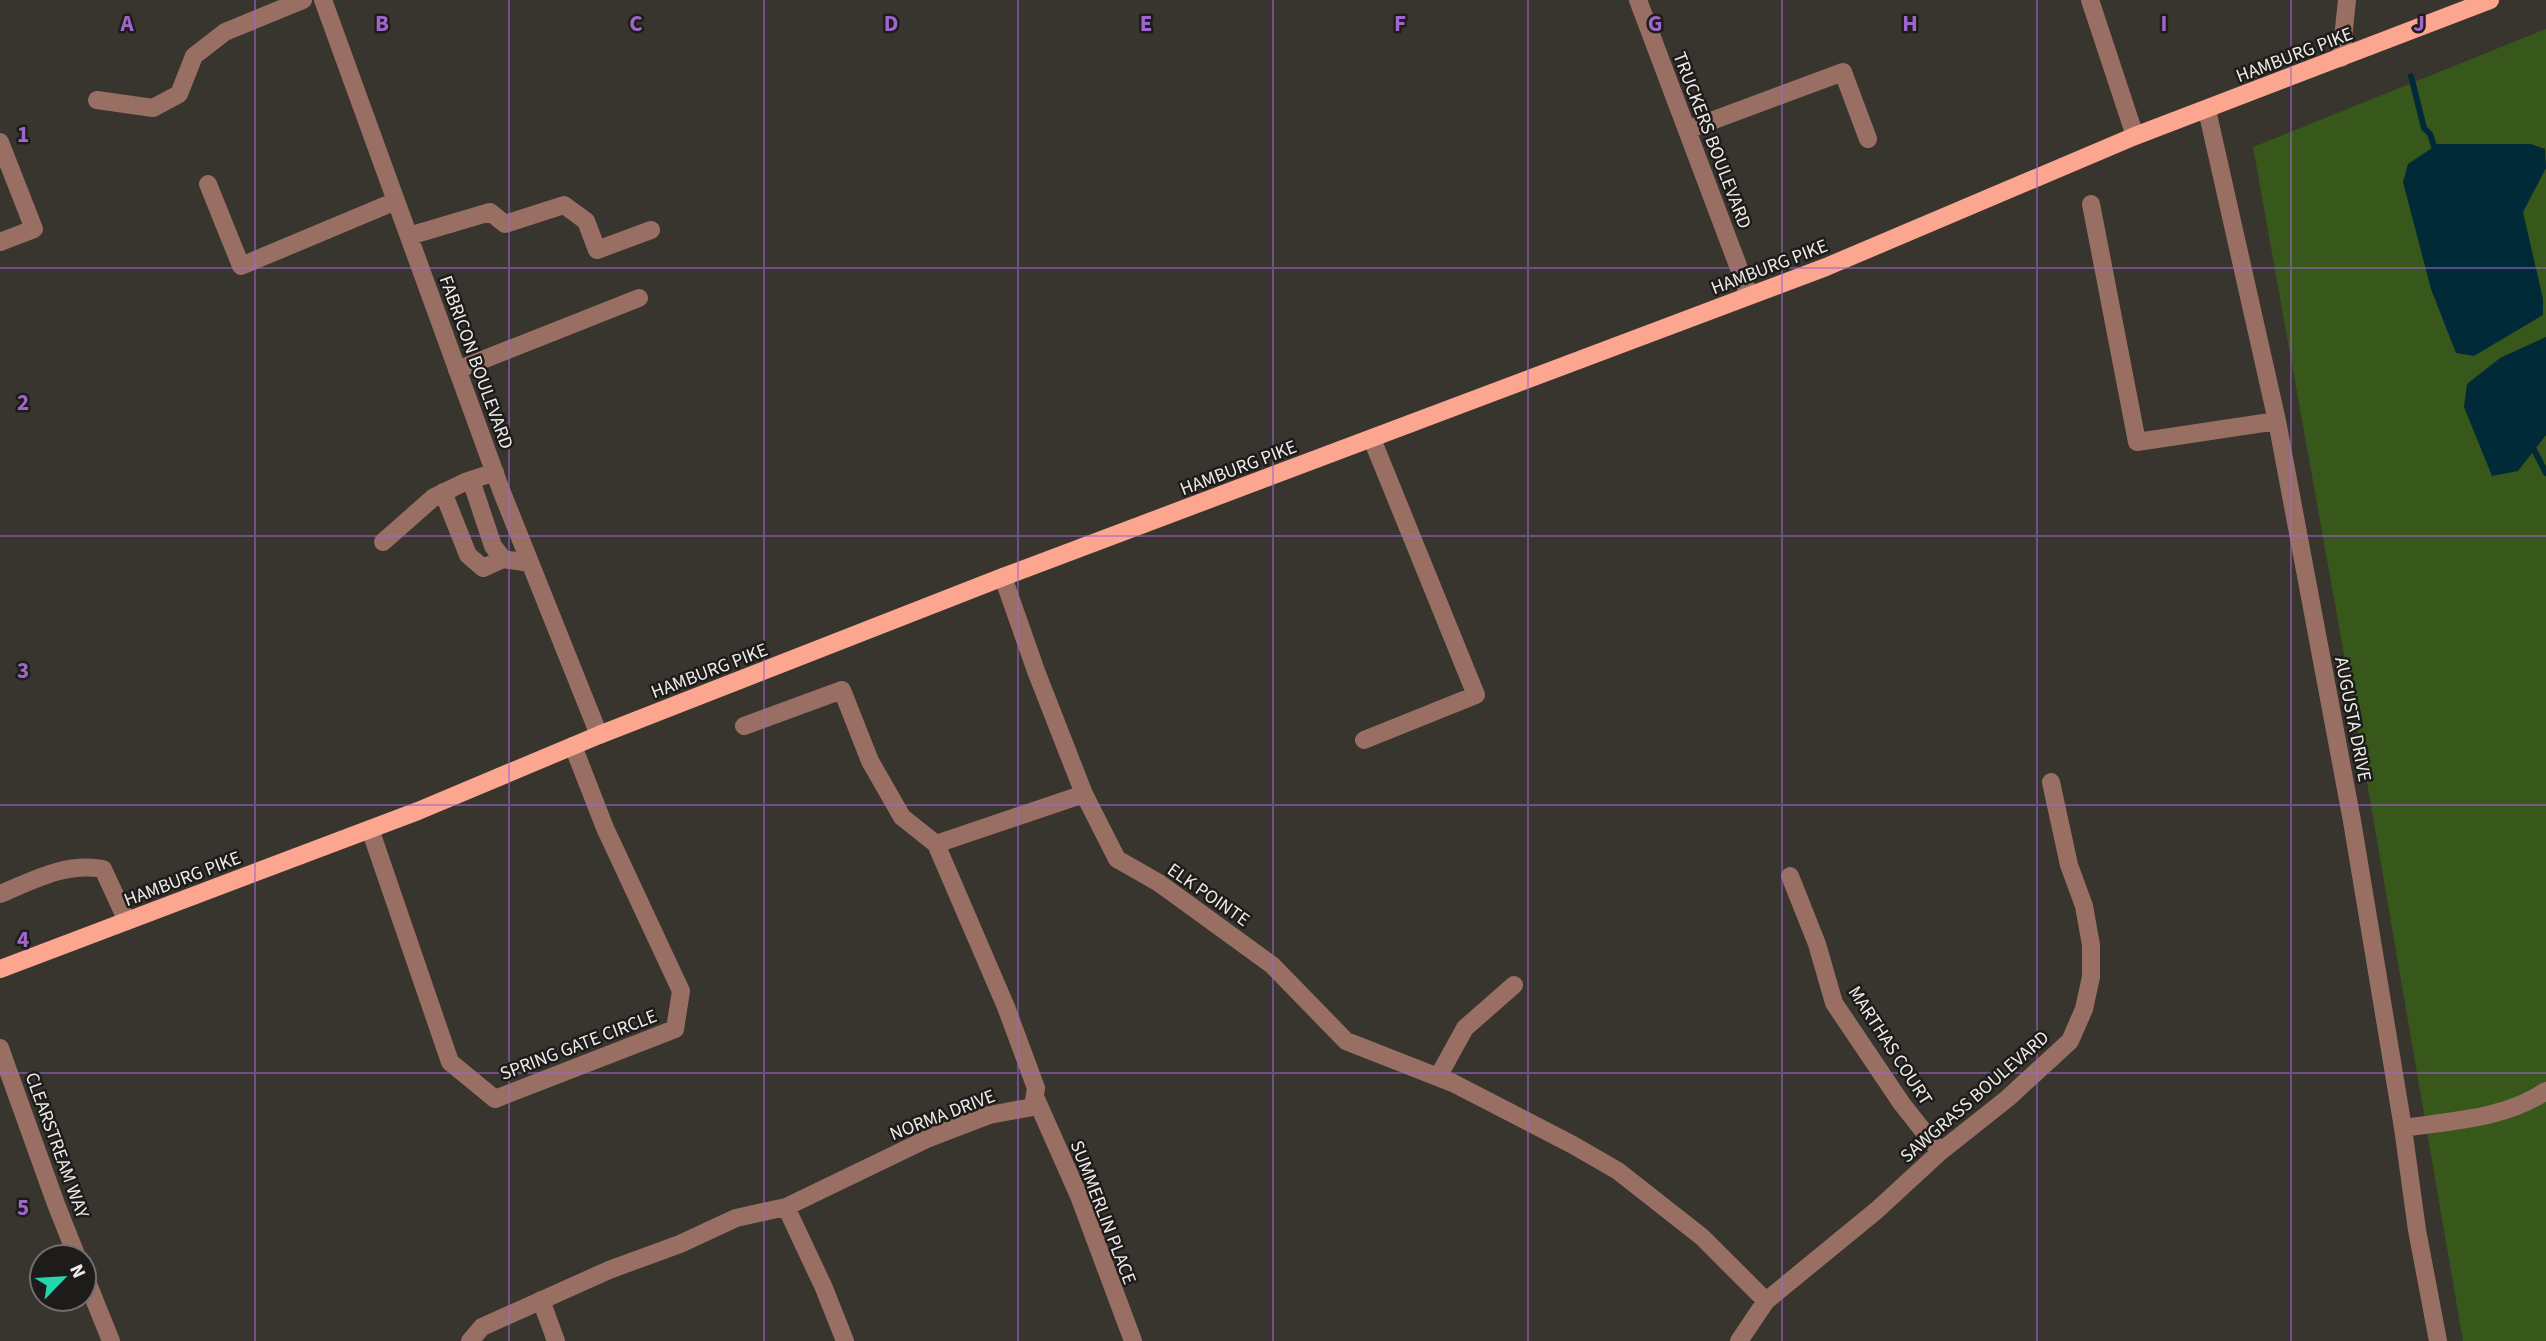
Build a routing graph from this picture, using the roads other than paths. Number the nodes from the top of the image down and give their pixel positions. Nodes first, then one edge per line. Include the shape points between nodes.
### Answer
1 (303, 0) edge
2 (323, 0) edge
3 (1638, 0) edge
4 (2090, 0) edge
5 (2347, 0) edge
6 (2490, 0) edge
7 (2341, 58) junction
8 (97, 100) dead end
9 (2207, 110) junction
10 (1687, 130) junction
11 (2135, 136) junction
12 (1868, 139) dead end
13 (0, 142) edge
14 (208, 184) dead end
15 (396, 201) junction
16 (2091, 204) dead end
17 (651, 230) dead end
18 (409, 236) junction
19 (0, 242) edge
20 (1749, 295) junction
21 (639, 298) dead end
22 (457, 370) junction
23 (2277, 421) junction
24 (1372, 439) junction
25 (495, 472) junction
26 (471, 480) junction
27 (443, 492) junction
28 (383, 542) dead end
29 (503, 559) junction
30 (530, 563) junction
31 (1003, 577) junction
32 (744, 726) dead end
33 (599, 735) junction
34 (1364, 740) dead end
35 (573, 746) junction
36 (2051, 782) dead end
37 (1084, 794) junction
38 (370, 829) junction
39 (936, 844) junction
40 (1790, 876) dead end
41 (0, 894) edge
42 (127, 921) junction
43 (0, 969) edge
44 (1514, 985) dead end
45 (0, 1048) edge
46 (1438, 1077) junction
47 (2546, 1091) edge
48 (1035, 1099) junction
49 (2403, 1128) junction
50 (1940, 1152) junction
51 (786, 1207) junction
52 (72, 1243) edge
53 (541, 1300) junction
54 (1766, 1301) junction
55 (98, 1309) edge
56 (111, 1341) edge
57 (470, 1341) edge
58 (556, 1341) edge
59 (845, 1341) edge
60 (1133, 1341) edge
61 (1739, 1341) edge
62 (2438, 1341) edge

1 - 8 street via 225,32 194,56 179,94 153,108
2 - 15 street, FABRICON BOULEVARD
3 - 10 street, TRUCKERS BOULEVARD
4 - 11 street
5 - 7 street
6 - 7 main road, HAMBURG PIKE
7 - 9 main road, HAMBURG PIKE
9 - 11 main road, HAMBURG PIKE
9 - 23 street, AUGUSTA DRIVE
10 - 12 street via 1843,72
10 - 20 street, TRUCKERS BOULEVARD
11 - 20 main road, HAMBURG PIKE
13 - 19 street via 34,229
14 - 15 street via 241,266
15 - 18 street, FABRICON BOULEVARD
16 - 23 street via 2137,442
17 - 18 street via 597,250 586,220 564,205 505,224 490,212
18 - 22 street, FABRICON BOULEVARD
20 - 24 main road, HAMBURG PIKE
21 - 22 street
22 - 25 street, FABRICON BOULEVARD
23 - 49 street, AUGUSTA DRIVE via 2352,821
24 - 31 main road, HAMBURG PIKE
24 - 34 street via 1476,695
25 - 26 street
25 - 30 street, FABRICON BOULEVARD
26 - 27 street
26 - 29 street
27 - 28 street
27 - 29 street via 468,555 483,568
29 - 30 street
30 - 33 street, FABRICON BOULEVARD
31 - 33 main road, HAMBURG PIKE
31 - 37 street, ELK POINTE
32 - 39 street via 842,690 870,761 902,817
33 - 35 main road, HAMBURG PIKE
35 - 38 main road, HAMBURG PIKE
35 - 38 street, SPRING GATE CIRCLE via 605,828 681,991 676,1029 495,1099 450,1062
36 - 50 street, SAWGRASS BOULEVARD via 2091,944 2091,977 2084,1009 2070,1041
37 - 39 street
37 - 46 street, ELK POINTE via 1117,859 1159,883 1272,965 1346,1041
38 - 42 main road, HAMBURG PIKE
39 - 48 street via 1006,1007 1036,1088
40 - 50 street, MARTHAS COURT via 1834,1003
41 - 42 street via 63,869 103,869
42 - 43 main road, HAMBURG PIKE
44 - 46 street via 1465,1028
45 - 52 street, CLEARSTREAM WAY
46 - 54 street, ELK POINTE via 1618,1171 1702,1237
47 - 49 street via 2506,1110
48 - 51 street, NORMA DRIVE via 1033,1107 989,1115 929,1138
48 - 60 street, SUMMERLIN PLACE via 1079,1196
49 - 62 street, AUGUSTA DRIVE
50 - 54 street, SAWGRASS BOULEVARD
51 - 53 street, NORMA DRIVE via 736,1218
51 - 59 street
53 - 57 street, NORMA DRIVE via 482,1327
53 - 58 street
54 - 61 street, SAWGRASS BOULEVARD
55 - 56 street

